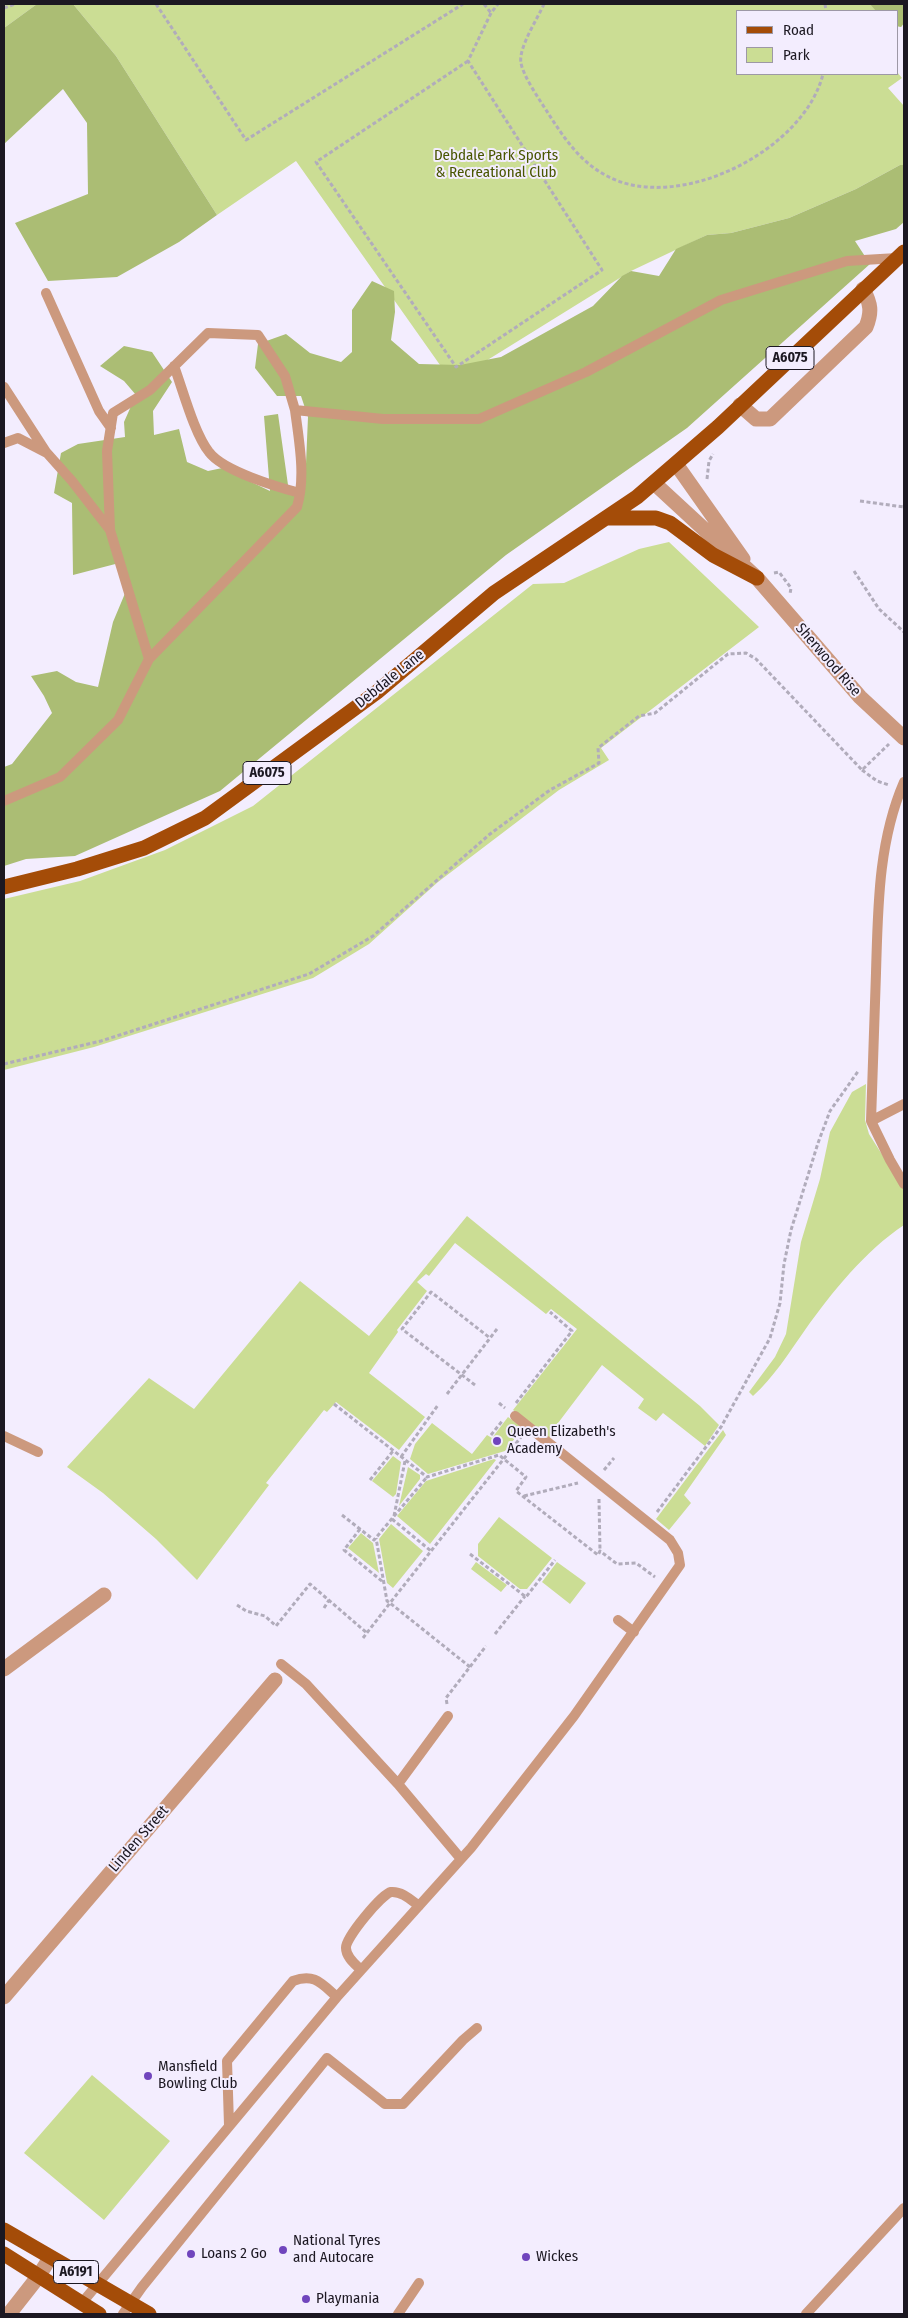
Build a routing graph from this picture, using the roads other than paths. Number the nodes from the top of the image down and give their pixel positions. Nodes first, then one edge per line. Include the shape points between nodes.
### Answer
1 (901, 255) edge
2 (864, 289) junction
3 (46, 293) dead end
4 (174, 366) junction
5 (4, 387) edge
6 (740, 405) junction
7 (295, 410) junction
8 (111, 428) junction
9 (4, 443) edge
10 (47, 453) junction
11 (676, 464) junction
12 (654, 483) junction
13 (300, 494) junction
14 (605, 518) junction
15 (110, 530) junction
16 (764, 576) junction
17 (149, 659) junction
18 (898, 739) edge
19 (904, 782) edge
20 (4, 801) edge
21 (4, 887) edge
22 (904, 1104) edge
23 (871, 1121) junction
24 (904, 1184) edge
25 (510, 1417) road end
26 (4, 1436) edge
27 (38, 1452) dead end
28 (104, 1594) dead end
29 (618, 1620) dead end
30 (634, 1632) junction
31 (4, 1669) edge
32 (275, 1680) joint
33 (448, 1716) dead end
34 (398, 1784) junction
35 (461, 1859) junction
36 (419, 1906) junction
37 (361, 1970) junction
38 (4, 1997) edge
39 (337, 1997) junction
40 (477, 2028) dead end
41 (229, 2125) junction
42 (904, 2208) edge
43 (4, 2230) edge
44 (4, 2254) edge
45 (50, 2258) junction
46 (38, 2277) junction
47 (419, 2283) dead end
48 (96, 2284) junction
49 (81, 2304) junction
50 (126, 2308) edge
51 (9, 2314) edge
52 (99, 2314) edge
53 (149, 2314) edge
54 (398, 2314) edge
55 (806, 2314) edge

1 - 2 main road, Debdale Lane / A6075
1 - 7 lane via 847,261 721,300 586,372 479,419 383,419
2 - 6 main road, Debdale Lane / A6075
2 - 6 street via 871,304 866,327 770,419 756,419
3 - 8 lane via 99,412
4 - 7 lane via 208,333 258,335 285,376
4 - 8 lane via 150,390 113,413
4 - 13 lane via 201,437 213,456 260,480
5 - 10 lane
6 - 11 main road, Debdale Lane / A6075
7 - 13 lane
8 - 15 lane via 107,451
9 - 10 lane via 18,438
10 - 15 lane
11 - 12 main road, Debdale Lane / A6075
11 - 16 street, Sherwood Rise
12 - 14 main road, Debdale Lane / A6075
12 - 16 street, Sherwood Rise
13 - 17 lane via 297,507
14 - 16 main road via 656,518 670,523 713,555
14 - 21 main road, Debdale Lane / A6075 via 494,593 377,692 205,818 144,848
15 - 17 lane
16 - 18 street, Sherwood Rise via 860,697
17 - 20 lane via 118,720 60,777
19 - 23 lane via 882,856
22 - 23 lane
23 - 24 lane
25 - 30 lane via 529,1427 649,1522 670,1540 678,1553 680,1565
26 - 27 lane
28 - 31 street
29 - 30 lane
30 - 35 lane via 574,1716
32 - 34 lane via 283,1666 306,1684
32 - 38 street, Linden Street
33 - 34 lane
34 - 35 lane
35 - 36 lane
36 - 37 lane
36 - 37 lane via 400,1893 390,1892 382,1897 347,1940 345,1950
37 - 39 lane
39 - 41 lane
39 - 41 lane via 316,1979 304,1977 292,1981 227,2060
40 - 50 lane via 404,2104 385,2104 327,2058
41 - 48 lane
42 - 55 lane
43 - 45 main road, A6191
44 - 46 main road, A6191
45 - 46 street
45 - 48 main road, A6191
46 - 49 main road, A6191
46 - 51 street
47 - 54 lane
48 - 49 lane
48 - 50 main road, A6191
49 - 52 main road, A6191
50 - 53 main road, A6191

